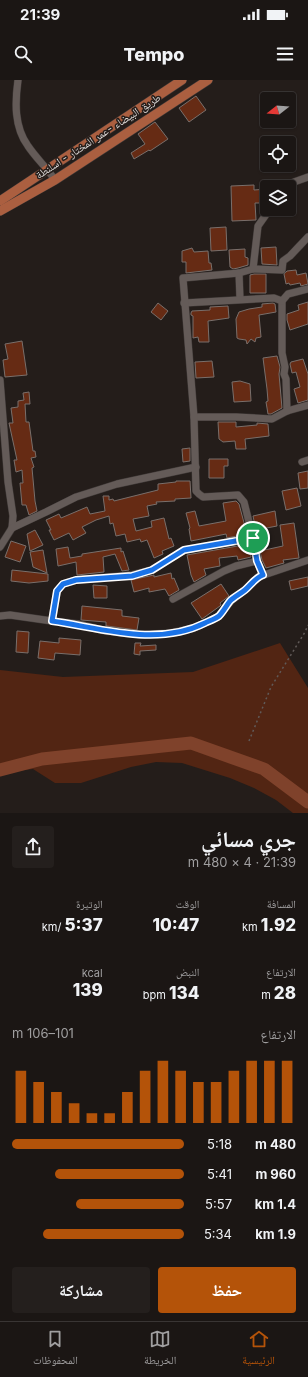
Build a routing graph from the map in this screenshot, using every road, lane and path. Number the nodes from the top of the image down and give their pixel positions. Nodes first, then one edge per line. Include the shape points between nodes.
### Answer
1 (18, 80) edge
2 (182, 80) edge
3 (208, 80) edge
4 (47, 169) junction
5 (308, 177) edge
6 (55, 180) junction
7 (296, 181) edge
8 (0, 201) edge
9 (0, 211) edge
10 (265, 216) edge
11 (306, 239) edge
12 (308, 248) edge
13 (253, 270) junction
14 (239, 273) junction
15 (308, 289) edge
16 (240, 299) junction
17 (282, 301) junction
18 (184, 303) junction
19 (0, 380) edge
20 (308, 405) edge
21 (287, 411) junction
22 (194, 417) junction
23 (2, 432) edge
24 (196, 467) junction
25 (0, 482) edge
26 (8, 482) junction
27 (12, 528) junction
28 (253, 538) junction
29 (0, 547) edge
30 (308, 560) edge
31 (257, 561) junction
32 (263, 575) junction
33 (173, 599) dead end
34 (0, 616) edge
35 (52, 621) junction
36 (308, 625) edge
37 (249, 741) dead end

1 - 4 street via 16,115 21,134 27,146
2 - 4 main road, طريق البيضاء -عمر المختار - اسلنطة
3 - 6 main road, طريق البيضاء -عمر المختار - اسلنطة
4 - 6 street
4 - 8 main road, طريق البيضاء -عمر المختار - اسلنطة
5 - 7 street
6 - 9 main road, طريق البيضاء -عمر المختار - اسلنطة
10 - 13 street via 258,226
11 - 12 street
11 - 13 street via 283,261 282,270
13 - 14 street
14 - 16 street
14 - 18 street via 183,278
15 - 17 street via 288,294
16 - 17 street via 274,298
16 - 18 street
17 - 21 street via 282,353
18 - 22 street
19 - 23 street
20 - 21 street
21 - 22 street via 272,419
22 - 24 street
23 - 26 street
24 - 27 street via 110,486 76,497
24 - 28 street via 196,491 203,497 241,497
25 - 26 street
26 - 27 street via 13,516
27 - 29 street
28 - 31 street
28 - 35 street via 184,550 152,570 132,576 76,580 63,584 57,591
30 - 32 street
31 - 32 street
31 - 33 street via 224,571
32 - 35 street via 231,601 219,616 194,628 141,635
34 - 35 street
36 - 37 path via 271,687

